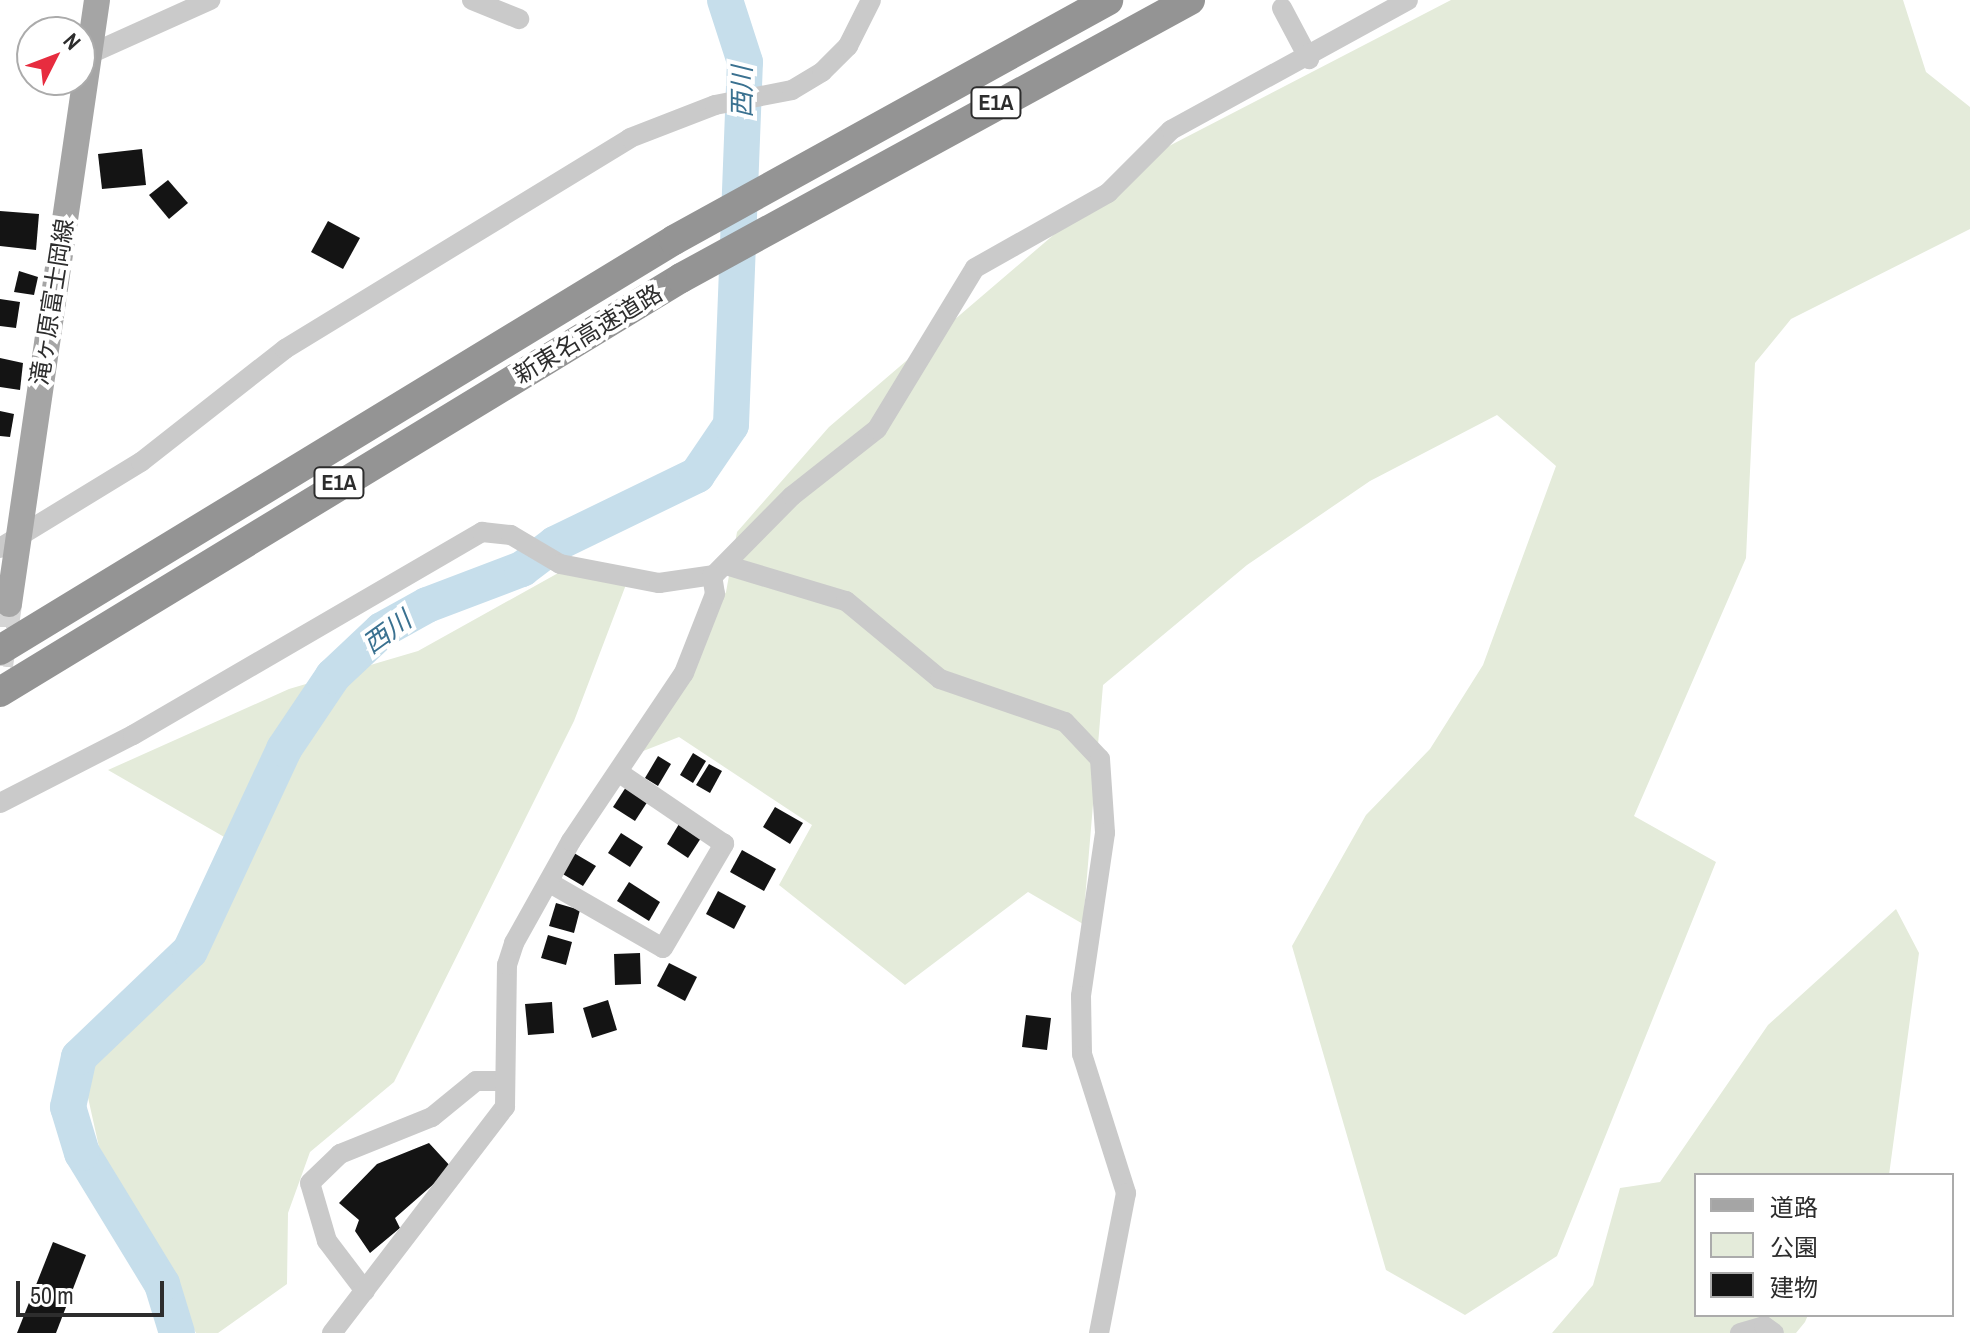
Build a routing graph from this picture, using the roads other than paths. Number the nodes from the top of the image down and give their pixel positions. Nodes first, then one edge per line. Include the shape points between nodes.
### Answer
1 (210, 0) edge
2 (474, 0) edge
3 (871, 0) edge
4 (1108, 0) edge
5 (1190, 0) edge
6 (1408, 0) edge
7 (1282, 8) dead end
8 (519, 19) dead end
9 (96, 51) edge
10 (1309, 59) junction
11 (83, 96) edge
12 (9, 542) edge
13 (720, 571) junction
14 (9, 604) tunnel mouth
15 (0, 650) edge
16 (0, 692) edge
17 (621, 774) junction
18 (0, 803) edge
19 (550, 883) junction
20 (502, 1081) junction
21 (365, 1291) junction
22 (332, 1333) edge
23 (1099, 1333) edge
24 (1740, 1333) edge
25 (1774, 1333) edge

1 - 9 street
2 - 8 street
3 - 12 street via 848,46 822,72 792,90 715,105 630,138 285,349 141,462
4 - 15 highway, 新東名高速道路 / E1A via 674,240
5 - 16 highway, 新東名高速道路 / E1A via 681,278
6 - 10 street
7 - 10 street
10 - 13 street via 1171,130 1108,193 975,268 888,416 780,507
11 - 12 main road, 滝ヶ原富士岡線
12 - 14 main road, 滝ヶ原富士岡線
13 - 17 street via 684,673
13 - 18 street via 659,583 560,564 503,532 482,532 133,735
13 - 23 street via 846,601 940,679 1065,722 1100,759 1105,833 1081,996 1082,1054 1126,1193
17 - 19 street
17 - 19 street via 724,844 663,948
19 - 20 street via 507,965
20 - 21 street via 505,1107
20 - 21 street via 476,1081 432,1117 340,1154 310,1183 327,1241
21 - 22 street
24 - 25 street via 1764,1326

